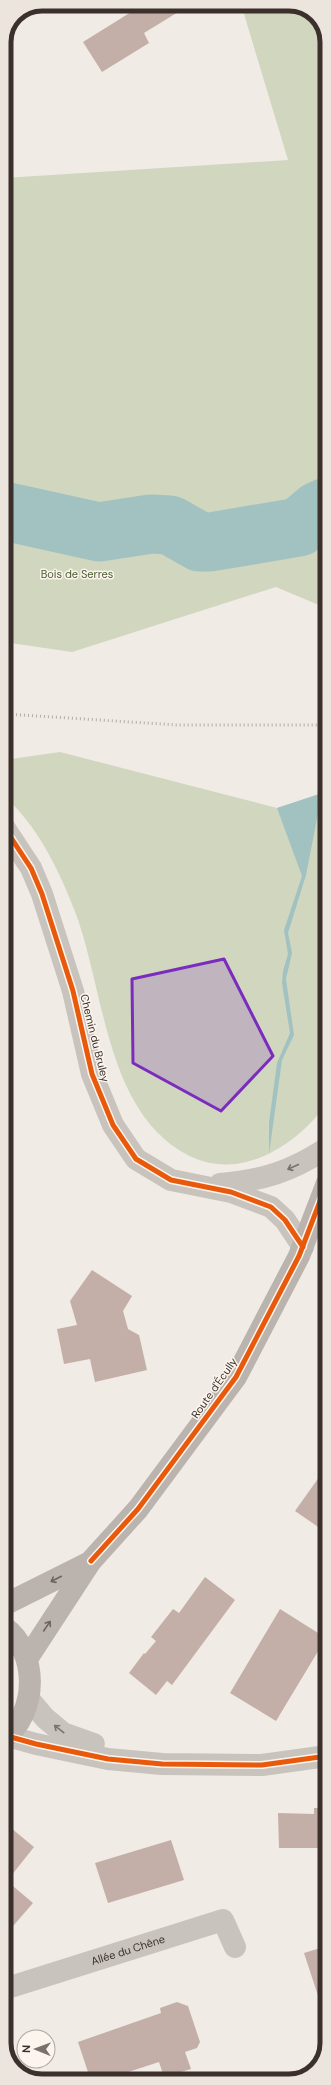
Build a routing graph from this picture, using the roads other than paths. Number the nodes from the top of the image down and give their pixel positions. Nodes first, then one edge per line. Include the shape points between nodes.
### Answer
1 (11, 837) edge
2 (320, 1153) edge
3 (201, 1186) junction
4 (320, 1202) edge
5 (303, 1247) junction
6 (91, 1561) junction
7 (11, 1601) edge
8 (11, 1634) edge
9 (27, 1659) junction
10 (29, 1699) junction
11 (11, 1731) edge
12 (11, 1738) edge
13 (320, 1757) edge
14 (162, 1764) junction
15 (235, 1947) dead end
16 (11, 1986) edge

1 - 3 street, Chemin du Bruley via 31,868 42,894 73,990 92,1074 113,1125 136,1159 171,1180
2 -> 3 street, Chemin du Bruley via 276,1175 251,1181
3 - 5 street, Chemin du Bruley via 231,1192 271,1207 285,1220
4 - 5 main road, Route d'Écully
5 - 6 main road, Route d'Écully via 236,1377 138,1509
6 -> 7 main road, Route d'Écully
9 -> 6 main road, Route d'Écully
8 - 9 main road via 19,1643
9 - 10 main road via 31,1679
10 - 11 main road via 21,1719
14 -> 10 street via 63,1733 45,1718
12 - 14 street via 108,1759
13 - 14 street via 262,1765
15 - 16 street, Allée du Chêne via 223,1920

